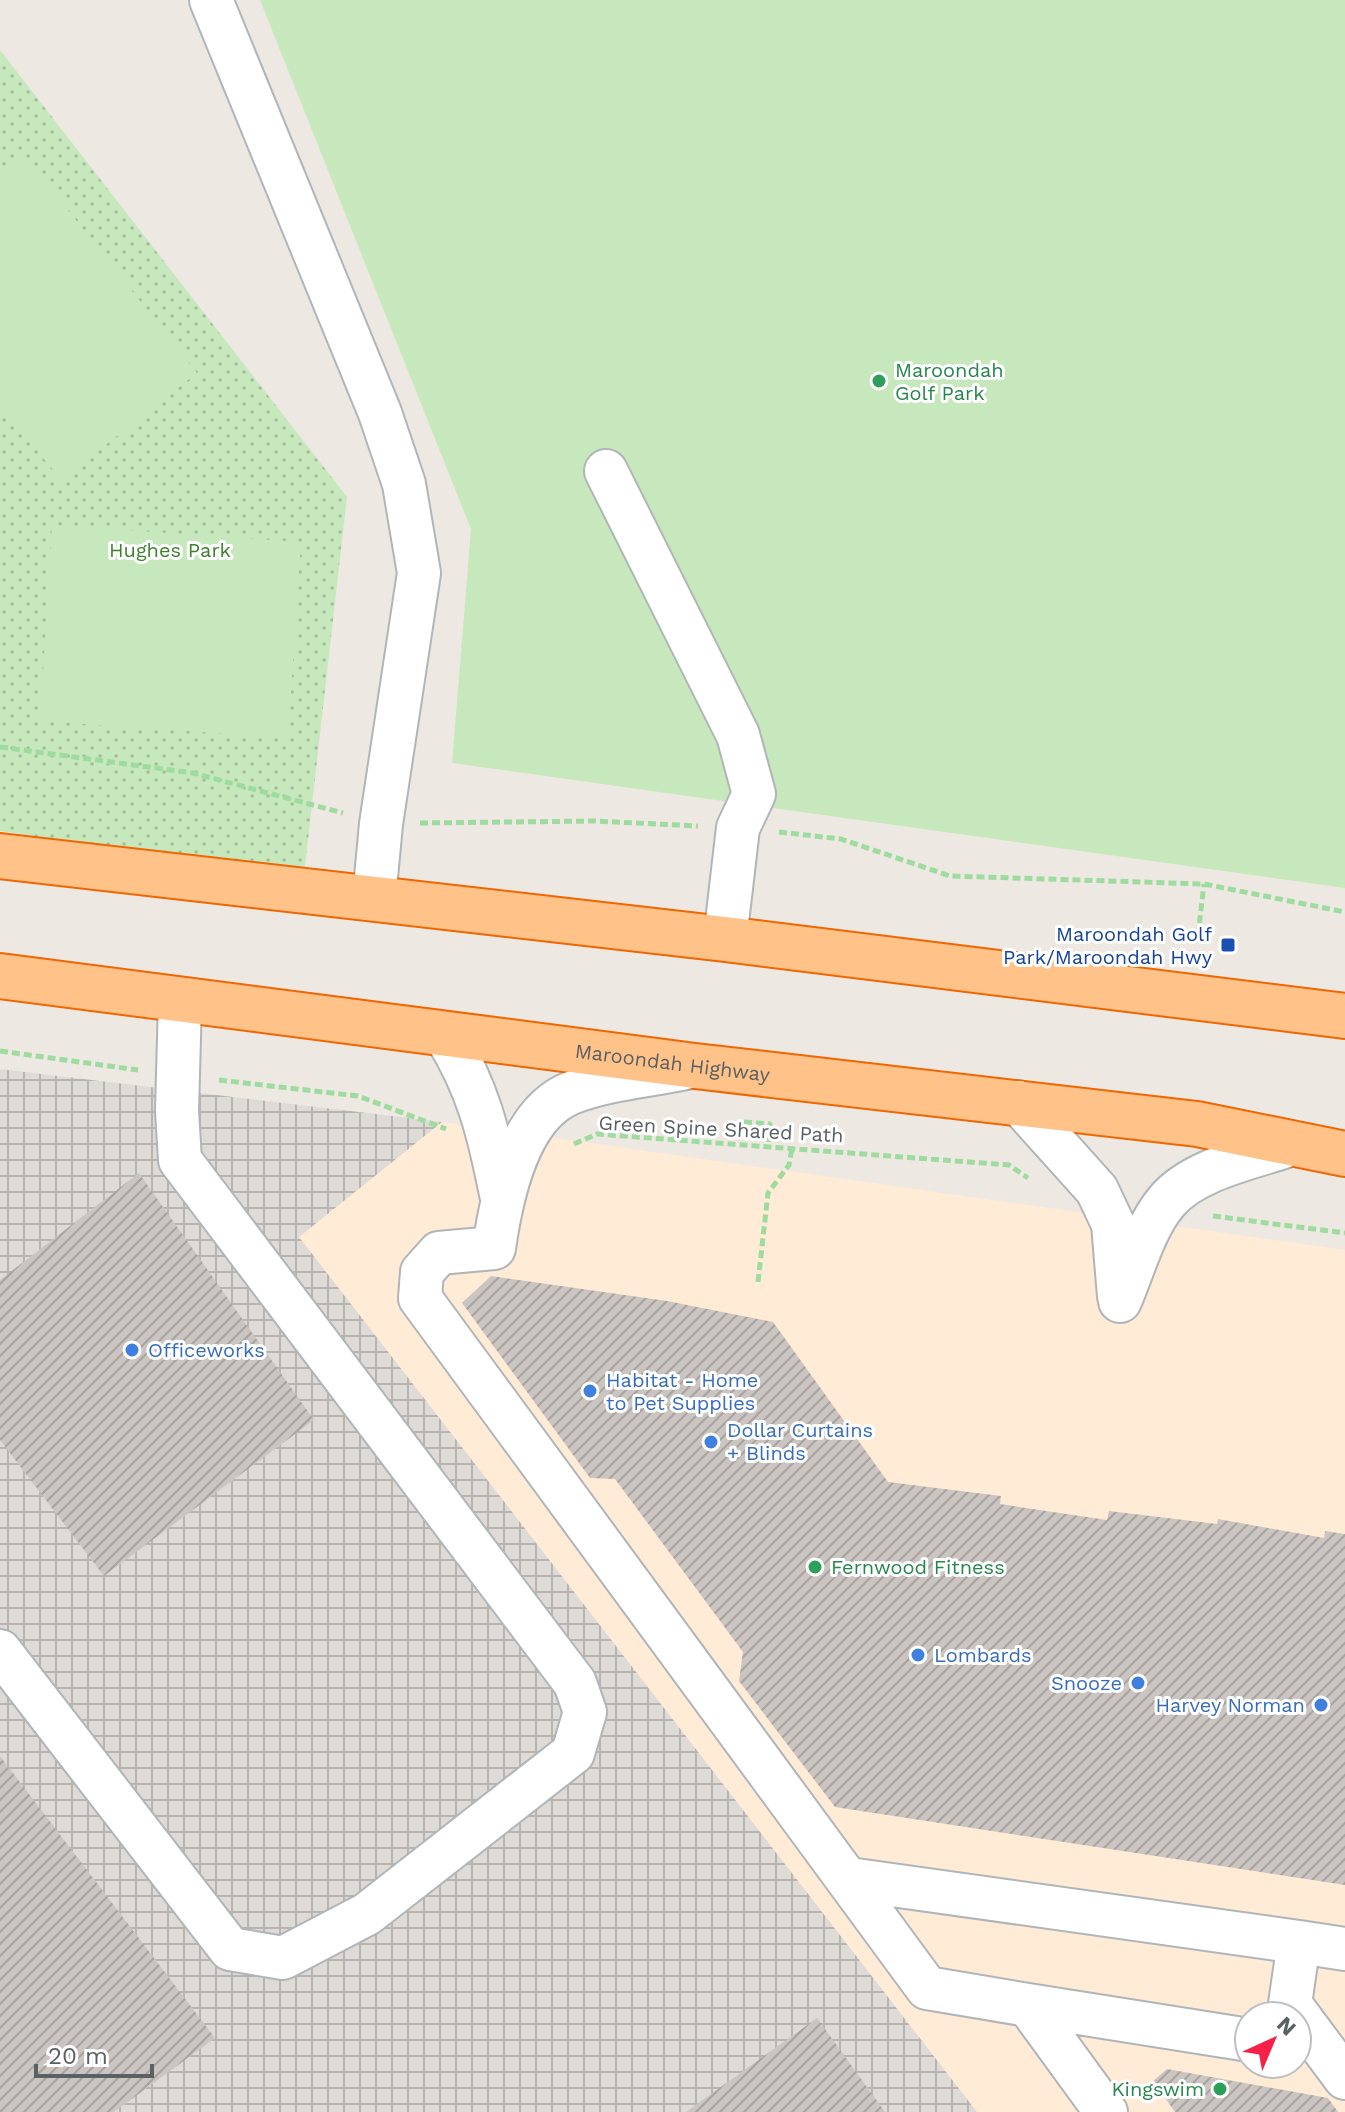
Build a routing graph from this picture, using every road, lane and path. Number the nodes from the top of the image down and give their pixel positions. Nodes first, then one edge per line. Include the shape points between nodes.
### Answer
1 (211, 0) edge
2 (606, 471) dead end
3 (0, 747) edge
4 (381, 824) junction
5 (738, 828) junction
6 (0, 856) edge
7 (1204, 884) junction
8 (374, 899) junction
9 (1345, 912) edge
10 (1198, 935) dead end
11 (725, 939) junction
12 (0, 976) edge
13 (180, 1001) junction
14 (1345, 1016) edge
15 (445, 1035) junction
16 (0, 1051) edge
17 (695, 1066) junction
18 (179, 1076) junction
19 (1018, 1102) junction
20 (744, 1122) dead end
21 (507, 1138) junction
22 (1290, 1145) junction
23 (769, 1147) junction
24 (792, 1148) junction
25 (1345, 1154) edge
26 (1035, 1183) dead end
27 (1167, 1201) junction
28 (1345, 1233) edge
29 (758, 1282) dead end
30 (0, 1651) edge
31 (849, 1879) junction
32 (1299, 1942) junction
33 (1345, 1949) edge
34 (1028, 2005) junction
35 (1233, 2037) edge
36 (1322, 2059) edge
37 (1106, 2112) edge

1 - 4 lane via 380,413 404,484 419,573
2 - 5 lane via 738,735 754,794
3 - 4 path via 193,773
4 - 5 path via 595,821
4 - 8 lane
5 - 7 path via 841,839 950,876
5 - 11 lane
6 - 8 highway
7 - 9 path
7 - 10 path
8 - 11 highway
11 - 14 highway
12 - 13 highway, Maroondah Highway
13 - 15 highway, Maroondah Highway
13 - 18 lane
15 - 17 highway, Maroondah Highway
15 - 21 lane
16 - 18 path, Green Spine Shared Path
17 - 19 highway, Maroondah Highway
17 - 21 lane via 570,1093
18 - 21 path, Green Spine Shared Path via 358,1096 443,1129
18 - 30 lane via 180,1160 575,1683 585,1712 573,1753 367,1914 283,1958 230,1949
19 - 22 highway, Maroondah Highway via 1197,1124
19 - 27 lane via 1097,1190 1113,1224 1120,1301
20 - 23 path via 770,1124
21 - 23 path, Green Spine Shared Path via 562,1148 597,1134
21 - 31 lane via 494,1248 439,1253 422,1272 420,1298
22 - 25 highway, Maroondah Highway
22 - 27 lane via 1198,1179
23 - 24 path, Green Spine Shared Path
24 - 26 path, Green Spine Shared Path via 1009,1165
24 - 29 path via 789,1165 768,1193
27 - 28 path via 1217,1217
31 - 32 lane
31 - 34 lane via 927,1988
32 - 33 lane
32 - 36 lane via 1290,2004
34 - 35 lane
34 - 37 lane

